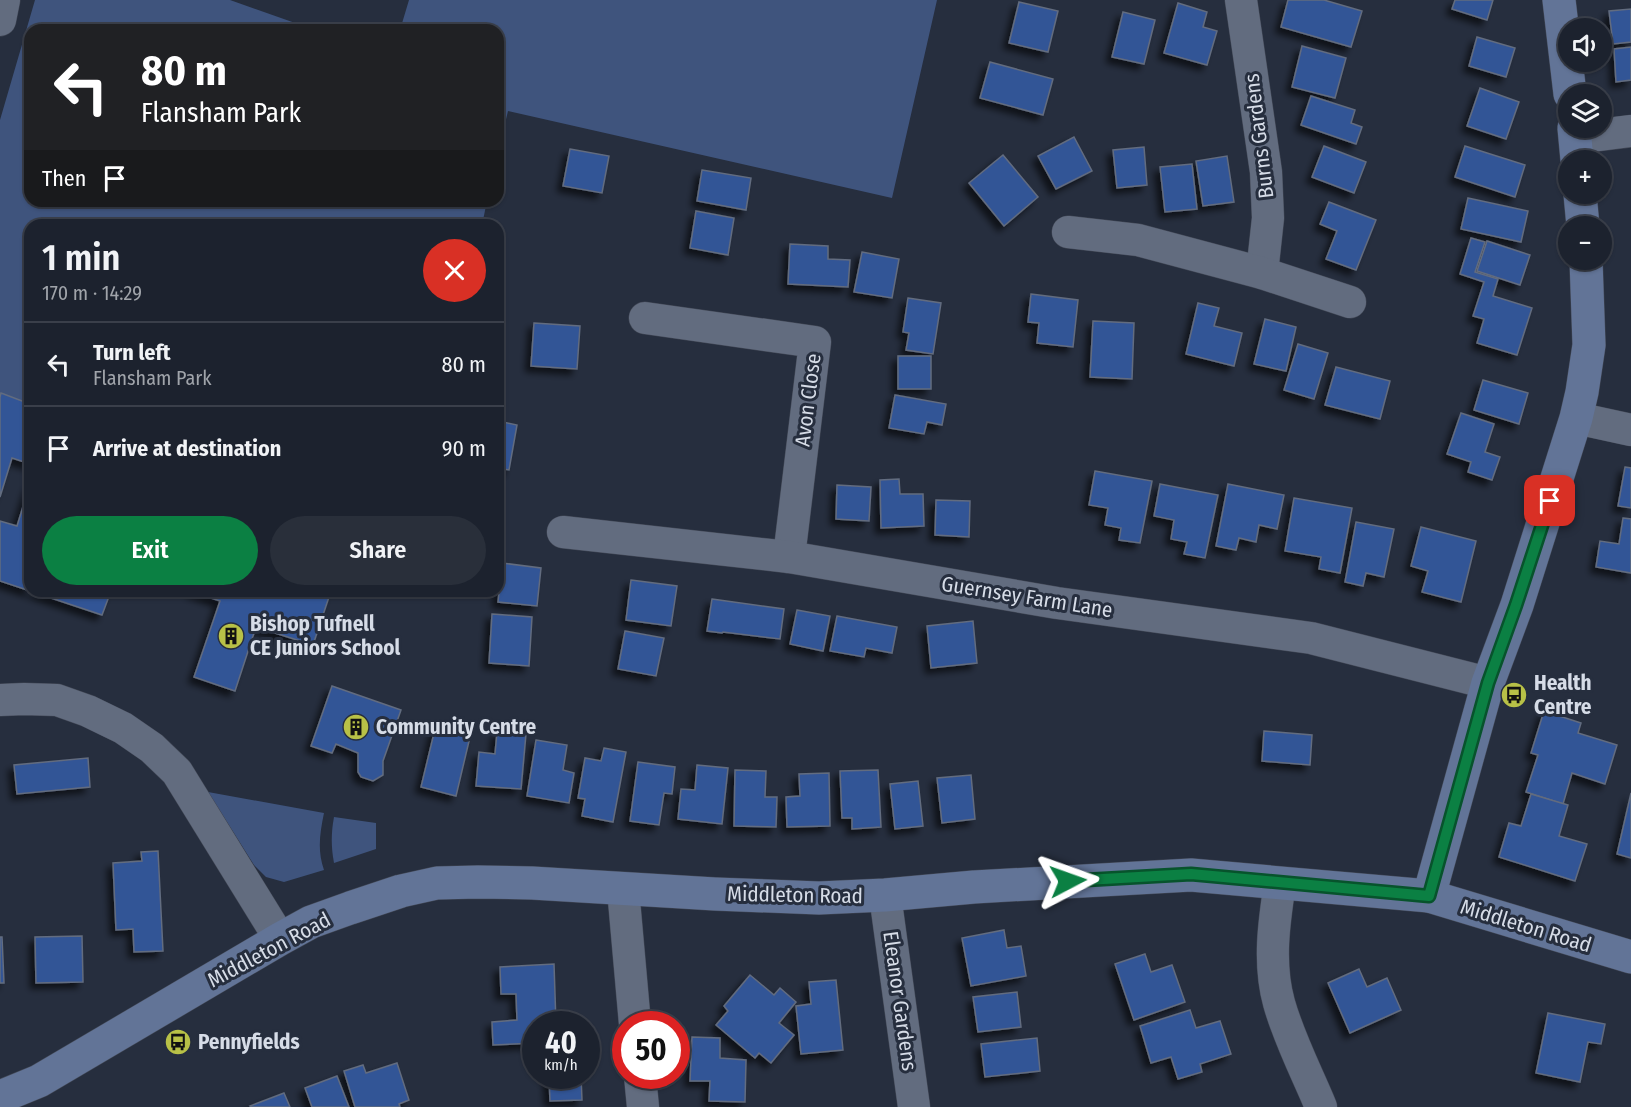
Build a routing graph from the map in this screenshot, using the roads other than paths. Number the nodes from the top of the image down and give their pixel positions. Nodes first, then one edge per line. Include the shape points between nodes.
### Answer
1 (4, 0) edge
2 (1241, 0) edge
3 (1559, 0) edge
4 (0, 20) edge
5 (1569, 84) edge
6 (1631, 131) edge
7 (1576, 142) edge
8 (1068, 232) dead end
9 (1586, 270) edge
10 (1262, 273) junction
11 (1350, 302) dead end
12 (645, 318) dead end
13 (1576, 418) junction
14 (1631, 430) edge
15 (563, 532) dead end
16 (789, 557) junction
17 (1488, 683) junction
18 (0, 700) edge
19 (1280, 883) junction
20 (623, 889) junction
21 (885, 895) junction
22 (1429, 896) junction
23 (280, 939) junction
24 (1631, 957) edge
25 (634, 1011) edge
26 (641, 1089) edge
27 (0, 1097) edge
28 (643, 1107) edge
29 (914, 1107) edge
30 (1321, 1107) edge

1 - 4 street
2 - 10 street, Burns Gardens via 1266,172 1268,218
3 - 5 main road
6 - 7 street
8 - 10 street via 1138,240
9 - 13 main road via 1589,345
10 - 11 street
12 - 16 street, Avon Close via 816,342
13 - 14 street
13 - 17 main road
15 - 16 street, Guernsey Farm Lane
16 - 17 street, Guernsey Farm Lane via 1057,603 1311,638
17 - 22 main road
18 - 23 street via 57,700 115,724 152,748 177,772
19 - 21 main road, Middleton Road via 1191,874
19 - 22 main road, Middleton Road
19 - 30 street via 1274,926 1279,1002
20 - 21 main road, Middleton Road via 819,898
20 - 23 main road, Middleton Road via 532,883 437,883 350,908
20 - 25 street
21 - 29 street, Eleanor Gardens
22 - 24 main road, Middleton Road
23 - 27 main road, Middleton Road via 39,1081
26 - 28 street

